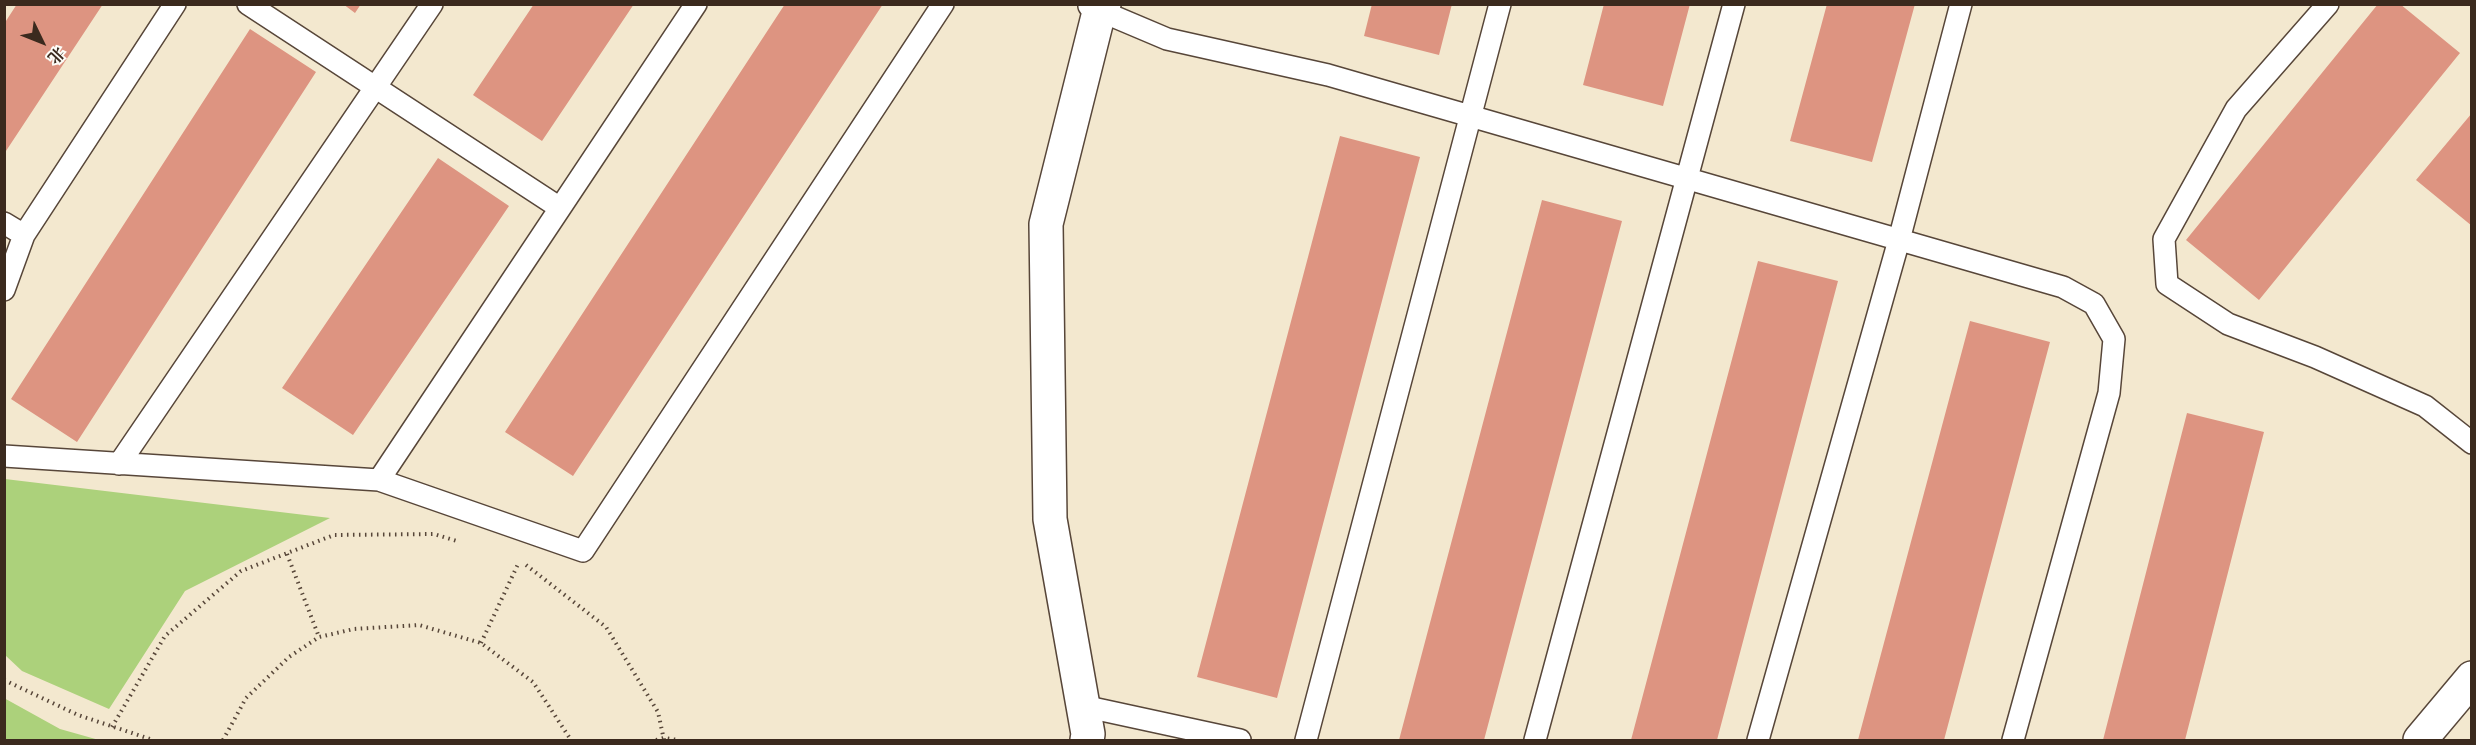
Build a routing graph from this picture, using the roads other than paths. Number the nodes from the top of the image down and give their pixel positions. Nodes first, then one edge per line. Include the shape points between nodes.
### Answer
1 (174, 4) edge
2 (248, 4) edge
3 (432, 4) edge
4 (696, 4) edge
5 (943, 4) edge
6 (1500, 4) edge
7 (1734, 4) edge
8 (1961, 4) edge
9 (2328, 4) edge
10 (1096, 7) edge
11 (375, 88) junction
12 (1470, 116) junction
13 (1688, 179) junction
14 (560, 208) junction
15 (4, 223) edge
16 (24, 235) junction
17 (1899, 240) junction
18 (4, 290) edge
19 (2472, 443) edge
20 (4, 456) edge
21 (119, 464) junction
22 (379, 480) junction
23 (2472, 678) edge
24 (1083, 706) junction
25 (1087, 741) edge
26 (1240, 741) edge
27 (1306, 741) edge
28 (1535, 741) edge
29 (1758, 741) edge
30 (2013, 741) edge
31 (2420, 741) edge

1 - 16 lane
2 - 11 lane
3 - 11 lane
4 - 14 lane
5 - 22 lane via 583,551
6 - 12 lane
7 - 13 lane
8 - 17 lane
9 - 19 lane via 2236,109 2164,239 2167,284 2228,324 2425,406
10 - 12 lane via 1167,39 1328,75
10 - 24 street via 1046,224 1050,519
11 - 14 lane
11 - 21 lane
12 - 13 lane
12 - 27 lane
13 - 17 lane
13 - 28 lane
14 - 22 lane
15 - 16 lane
16 - 18 lane
17 - 29 lane
17 - 30 lane via 2063,287 2094,304 2114,339 2109,393
20 - 21 lane
21 - 22 lane
23 - 31 street
24 - 25 street
24 - 26 lane

